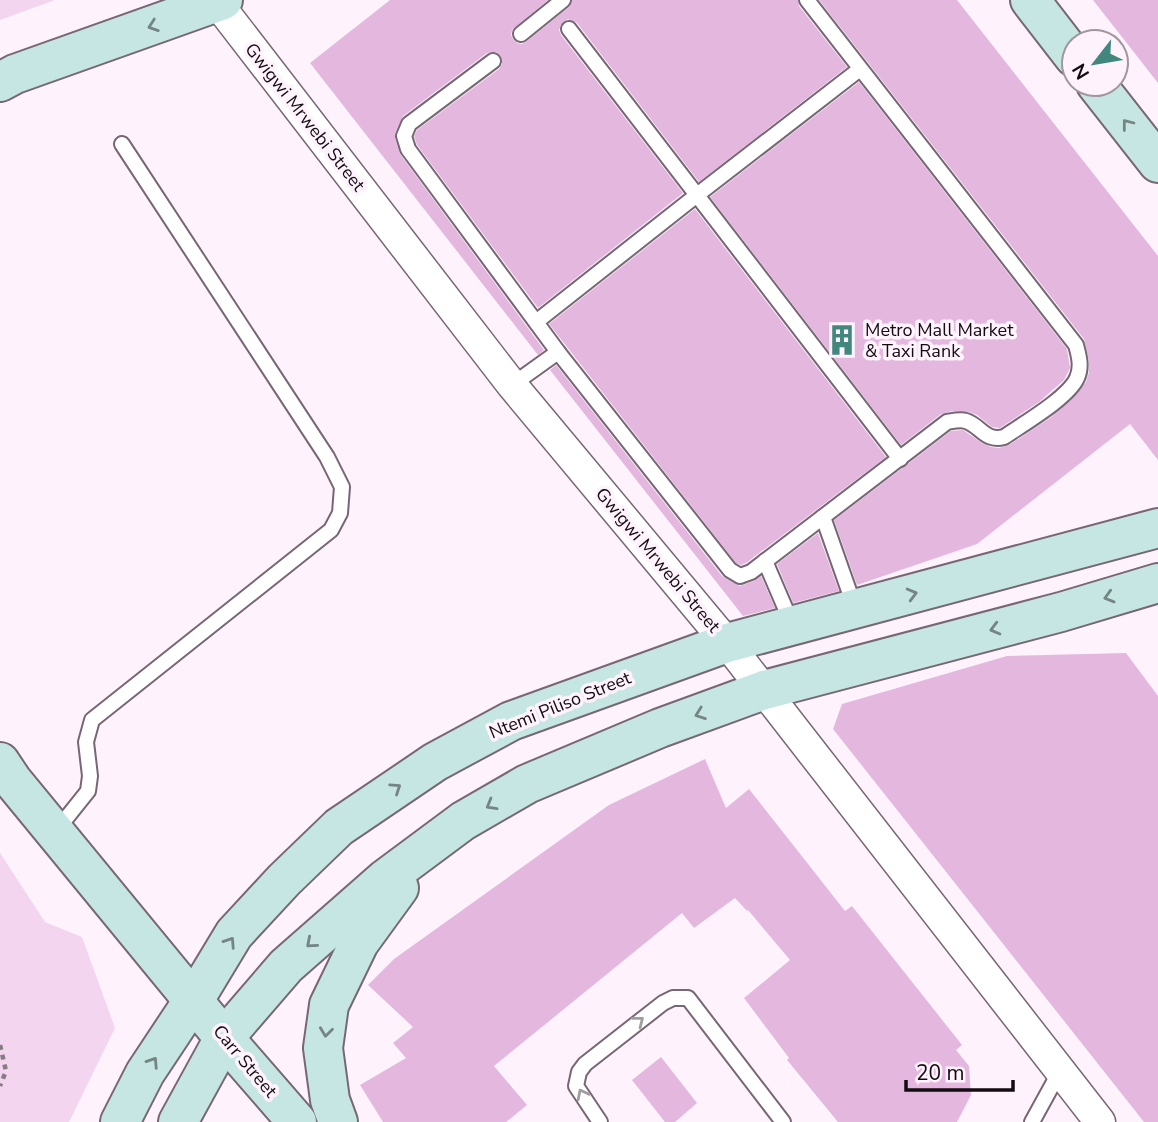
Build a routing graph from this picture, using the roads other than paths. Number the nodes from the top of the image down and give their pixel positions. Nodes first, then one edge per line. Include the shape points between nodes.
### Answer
1 (563, 0) edge
2 (807, 0) edge
3 (1030, 0) edge
4 (218, 1) edge
5 (569, 29) dead end
6 (521, 34) dead end
7 (1060, 39) edge
8 (493, 61) dead end
9 (860, 69) junction
10 (5, 78) edge
11 (1107, 98) edge
12 (122, 144) dead end
13 (1158, 163) edge
14 (697, 195) junction
15 (536, 322) junction
16 (558, 352) junction
17 (512, 385) junction
18 (900, 459) junction
19 (823, 517) junction
20 (1158, 528) edge
21 (765, 561) junction
22 (1158, 583) edge
23 (856, 609) junction
24 (793, 625) junction
25 (727, 643) junction
26 (764, 691) junction
27 (0, 762) edge
28 (55, 832) junction
29 (430, 847) junction
30 (194, 999) junction
31 (224, 1038) junction
32 (1060, 1071) junction
33 (120, 1122) edge
34 (178, 1122) edge
35 (297, 1122) edge
36 (338, 1122) edge
37 (600, 1122) edge
38 (783, 1122) edge
39 (1032, 1122) edge
40 (1100, 1122) edge

1 - 6 lane
2 - 9 lane
3 - 7 street
4 -> 10 street
4 - 17 street, Gwigwi Mrwebi Street
5 - 14 lane
8 - 15 lane via 409,124 404,136 408,149
9 - 14 lane
9 - 18 lane via 1076,345 1081,363 1066,393 1004,437 988,437 968,421 947,422
13 -> 11 street
12 - 28 lane via 327,457 342,487 340,513 331,530 92,720 86,742 88,792
14 - 15 lane
14 - 18 lane
15 - 16 lane
16 - 17 lane
16 - 21 lane via 730,570 740,576
17 - 25 street, Gwigwi Mrwebi Street
18 - 19 lane
19 - 21 lane
19 - 23 lane
23 -> 20 street, Ntemi Piliso Street
21 - 24 lane
22 -> 26 street
23 - 24 street, Ntemi Piliso Street
24 - 25 street, Ntemi Piliso Street
25 - 26 street, Gwigwi Mrwebi Street
30 -> 25 street, Ntemi Piliso Street via 234,934 284,880 339,827 435,762 511,721
26 -> 29 street via 660,728 527,785 463,821
26 - 32 street, Gwigwi Mrwebi Street
27 - 28 street, Carr Street
28 - 30 street, Carr Street
29 -> 31 street via 385,879 286,965
29 -> 36 street via 359,943 329,1005 323,1048
30 - 31 street, Carr Street
33 -> 30 street, Ntemi Piliso Street via 145,1073
31 - 34 street
31 - 35 street, Carr Street
32 - 39 lane
32 - 40 street, Gwigwi Mrwebi Street
37 -> 38 lane via 576,1086 579,1072 673,998 688,998

